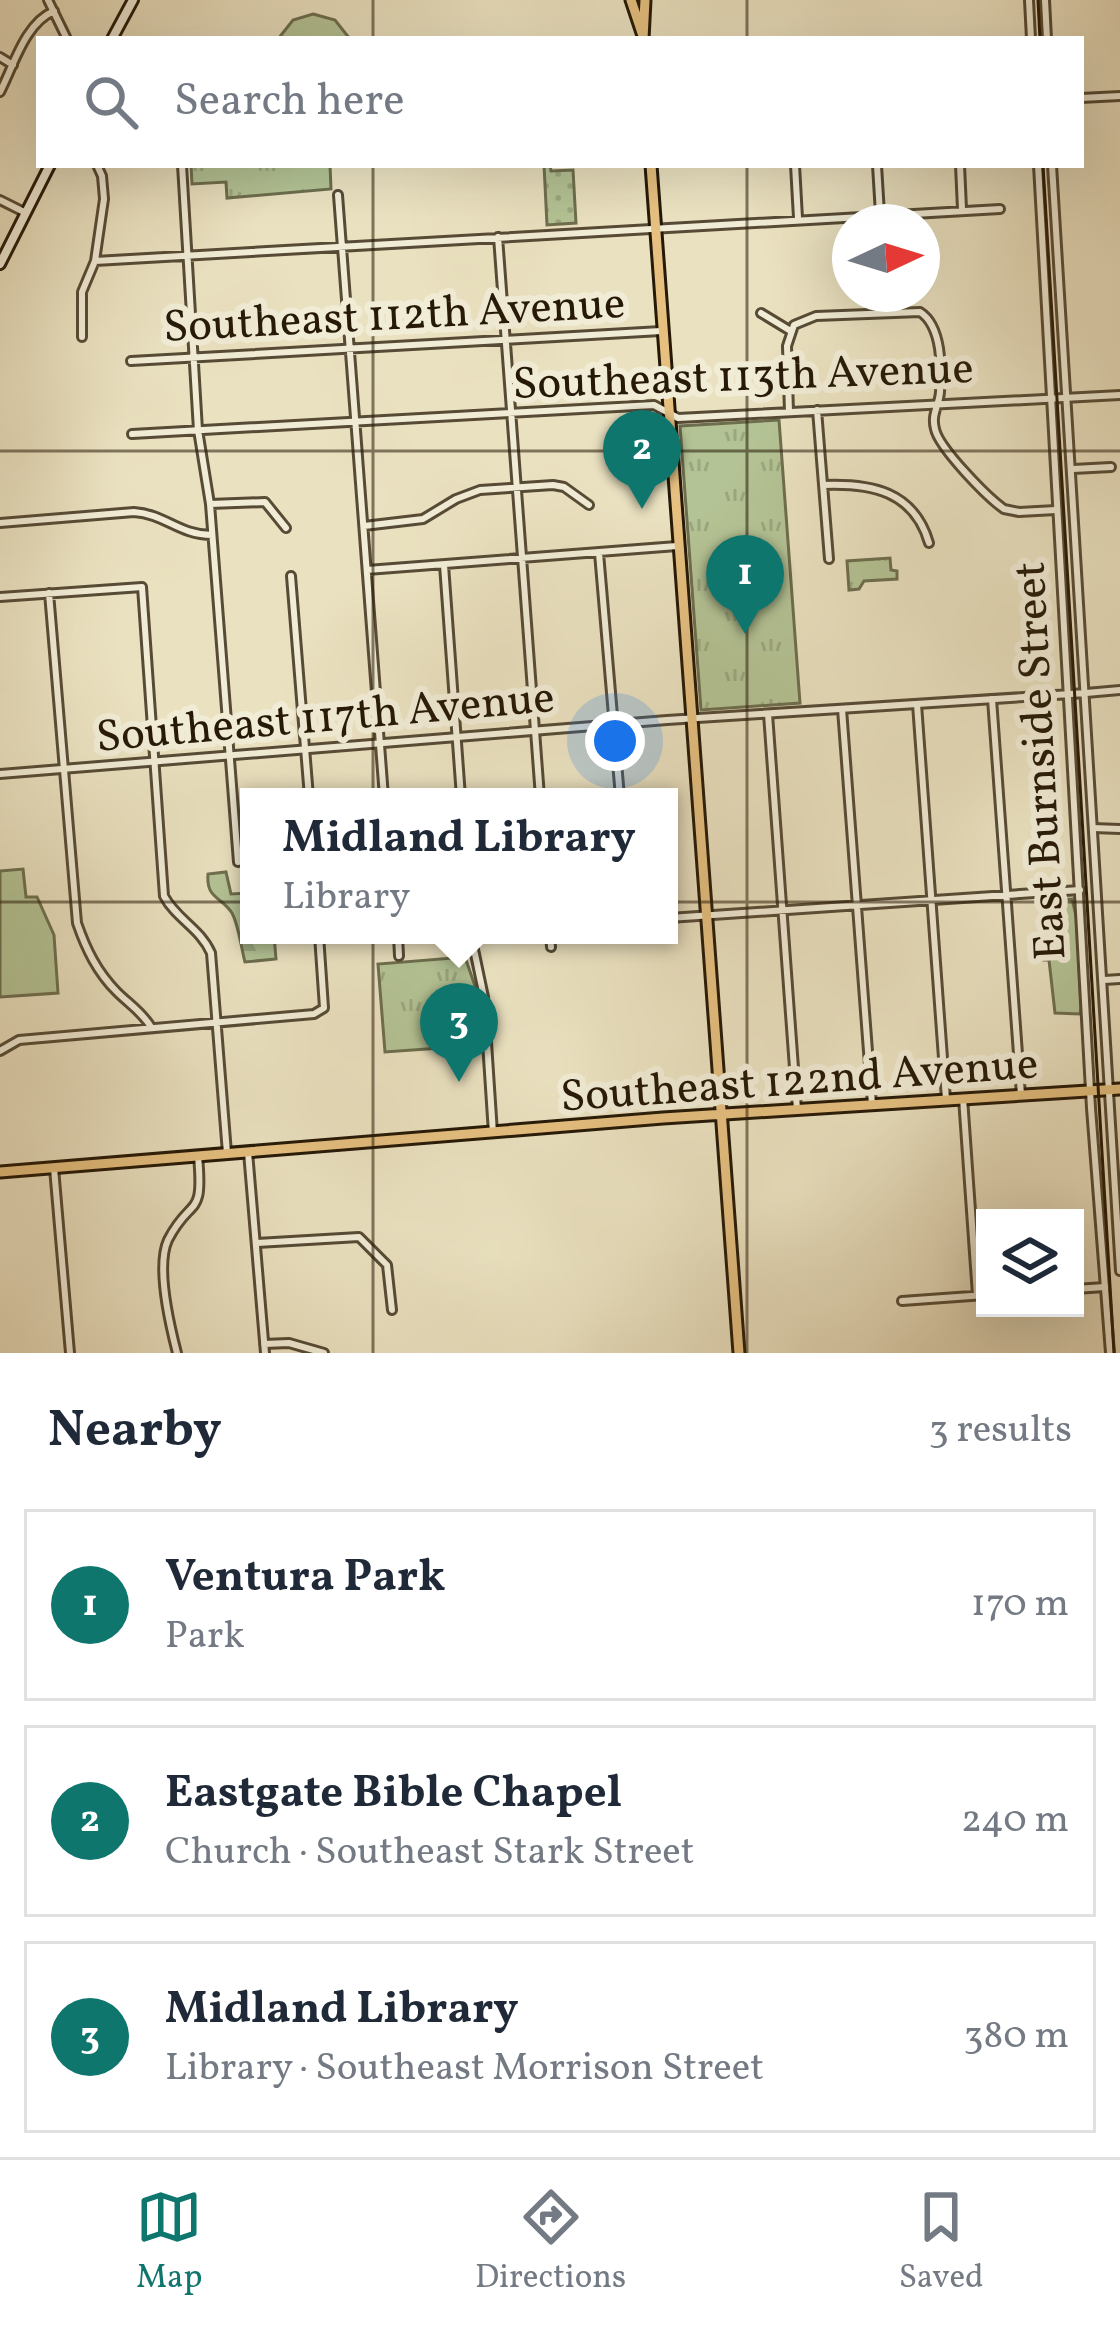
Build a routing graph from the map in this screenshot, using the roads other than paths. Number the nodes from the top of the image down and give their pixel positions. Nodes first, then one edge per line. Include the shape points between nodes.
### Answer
1 (48, 0) edge
2 (133, 0) edge
3 (631, 0) edge
4 (645, 0) edge
5 (1029, 0) edge
6 (1045, 0) edge
7 (54, 11) junction
8 (66, 36) edge
9 (114, 36) edge
10 (643, 36) edge
11 (643, 36) edge
12 (1031, 36) edge
13 (1047, 36) edge
14 (0, 57) edge
15 (14, 65) junction
16 (0, 92) edge
17 (1120, 96) edge
18 (1084, 98) edge
19 (48, 168) edge
20 (98, 168) edge
21 (182, 168) edge
22 (650, 168) edge
23 (795, 168) edge
24 (877, 168) edge
25 (960, 168) edge
26 (1038, 168) edge
27 (1052, 168) edge
28 (338, 195) dead end
29 (0, 200) edge
30 (879, 204) edge
31 (1000, 208) dead end
32 (962, 210) junction
33 (940, 211) edge
34 (26, 213) junction
35 (832, 216) edge
36 (798, 218) junction
37 (654, 226) junction
38 (499, 237) junction
39 (343, 246) junction
40 (187, 256) junction
41 (95, 261) junction
42 (0, 264) edge
43 (761, 314) dead end
44 (790, 330) junction
45 (661, 331) junction
46 (82, 337) dead end
47 (505, 340) junction
48 (349, 349) junction
49 (192, 357) junction
50 (131, 361) dead end
51 (1120, 395) edge
52 (1068, 397) junction
53 (1050, 398) junction
54 (936, 404) junction
55 (817, 410) junction
56 (667, 411) junction
57 (790, 412) junction
58 (511, 413) junction
59 (354, 422) junction
60 (198, 430) junction
61 (132, 434) dead end
62 (1111, 467) dead end
63 (1073, 469) junction
64 (824, 485) junction
65 (517, 487) junction
66 (210, 504) junction
67 (589, 505) dead end
68 (1056, 510) junction
69 (0, 523) edge
70 (364, 526) junction
71 (286, 528) dead end
72 (212, 535) junction
73 (929, 543) dead end
74 (677, 546) junction
75 (599, 553) junction
76 (522, 559) junction
77 (829, 559) dead end
78 (444, 565) junction
79 (367, 571) junction
80 (291, 576) dead end
81 (49, 593) junction
82 (0, 597) edge
83 (1120, 691) edge
84 (1086, 693) junction
85 (1068, 694) junction
86 (992, 699) junction
87 (917, 704) junction
88 (842, 709) junction
89 (768, 714) junction
90 (690, 719) junction
91 (614, 724) junction
92 (536, 731) junction
93 (458, 737) junction
94 (381, 743) junction
95 (306, 750) junction
96 (230, 755) junction
97 (155, 762) junction
98 (63, 769) junction
99 (0, 774) edge
100 (308, 788) edge
101 (384, 788) edge
102 (461, 788) edge
103 (539, 788) edge
104 (619, 788) edge
105 (1094, 828) junction
106 (1120, 829) edge
107 (238, 862) dead end
108 (1080, 890) junction
109 (1007, 896) junction
110 (932, 901) junction
111 (857, 905) junction
112 (782, 910) junction
113 (706, 916) junction
114 (678, 918) edge
115 (320, 944) edge
116 (398, 944) edge
117 (475, 944) edge
118 (399, 956) dead end
119 (1120, 979) edge
120 (1104, 980) junction
121 (217, 1023) junction
122 (152, 1028) junction
123 (1, 1051) edge
124 (1105, 1090) edge
125 (1021, 1095) junction
126 (963, 1098) junction
127 (946, 1099) junction
128 (872, 1104) junction
129 (797, 1109) junction
130 (721, 1114) junction
131 (494, 1133) junction
132 (248, 1152) junction
133 (227, 1154) junction
134 (199, 1156) junction
135 (55, 1168) junction
136 (0, 1172) edge
137 (976, 1240) edge
138 (256, 1243) junction
139 (1120, 1271) edge
140 (1105, 1287) junction
141 (1084, 1288) edge
142 (976, 1295) edge
143 (902, 1301) dead end
144 (392, 1310) dead end
145 (264, 1348) edge
146 (70, 1353) edge
147 (177, 1353) edge
148 (324, 1353) edge
149 (739, 1353) edge
150 (1110, 1353) edge

1 - 7 street
2 - 9 main road
3 - 10 main road
4 - 11 main road
5 - 12 street
6 - 13 street
7 - 8 street
7 - 15 street via 31,30
14 - 15 street
15 - 16 street
17 - 18 street
19 - 34 main road
20 - 41 street via 104,191
21 - 40 street
22 - 37 main road
23 - 36 street
24 - 30 street
25 - 32 street
26 - 53 street, East Burnside Street
27 - 52 street, East Burnside Street
28 - 39 street
29 - 34 street
31 - 32 street
32 - 33 street
34 - 42 main road
35 - 36 street
36 - 37 street
37 - 38 street
37 - 45 main road
38 - 39 street
38 - 47 street
39 - 40 street
39 - 48 street
40 - 41 street
40 - 49 street
41 - 46 street via 82,292
43 - 44 street
44 - 54 street via 805,317 926,315 936,332
44 - 57 street
45 - 47 street, Southeast 112th Avenue
45 - 56 main road
47 - 48 street, Southeast 112th Avenue
47 - 58 street
48 - 49 street, Southeast 112th Avenue
48 - 59 street
49 - 50 street, Southeast 112th Avenue
49 - 60 street
51 - 52 street, Southeast 113th Avenue
52 - 53 street, Southeast 113th Avenue
52 - 63 street, East Burnside Street
53 - 54 street, Southeast 113th Avenue
53 - 68 street, East Burnside Street
54 - 55 street, Southeast 113th Avenue
54 - 68 street via 939,440 998,505
55 - 57 street, Southeast 113th Avenue
55 - 64 street
56 - 57 street, Southeast 113th Avenue via 678,418
56 - 58 street, Southeast 113th Avenue via 654,405
56 - 74 main road
58 - 59 street, Southeast 113th Avenue
58 - 65 street
59 - 60 street, Southeast 113th Avenue
59 - 70 street
60 - 61 street, Southeast 113th Avenue
60 - 66 street
62 - 63 street
63 - 84 street, East Burnside Street
64 - 73 street via 895,495
64 - 77 street
65 - 67 street via 563,488
65 - 70 street via 467,493 423,519
65 - 76 street
66 - 71 street via 265,502
66 - 72 street
68 - 85 street, East Burnside Street
69 - 72 street via 134,512
70 - 79 street
72 - 96 street
74 - 75 street
74 - 90 main road
75 - 76 street
75 - 91 street
76 - 78 street
76 - 92 street
78 - 79 street
78 - 93 street
79 - 94 street
80 - 95 street
81 - 82 street
81 - 97 street via 142,587
81 - 98 street
83 - 84 street, Southeast 117th Avenue
84 - 85 street, Southeast 117th Avenue
84 - 105 street, East Burnside Street
85 - 86 street, Southeast 117th Avenue
85 - 108 street, East Burnside Street
86 - 87 street, Southeast 117th Avenue
86 - 109 street
87 - 88 street, Southeast 117th Avenue
87 - 110 street
88 - 89 street, Southeast 117th Avenue
88 - 111 street
89 - 90 street, Southeast 117th Avenue
89 - 112 street
90 - 91 street, Southeast 117th Avenue
90 - 113 main road
91 - 92 street, Southeast 117th Avenue
91 - 104 street
92 - 93 street, Southeast 117th Avenue
92 - 103 street
93 - 94 street, Southeast 117th Avenue
93 - 102 street
94 - 95 street, Southeast 117th Avenue
94 - 101 street
95 - 96 street, Southeast 117th Avenue
95 - 100 street
96 - 97 street, Southeast 117th Avenue
96 - 107 street
97 - 98 street, Southeast 117th Avenue
97 - 121 street via 164,896 211,953
98 - 99 street, Southeast 117th Avenue
98 - 122 street via 82,937 105,979
105 - 106 street
105 - 120 street, East Burnside Street
108 - 109 street
108 - 124 street, East Burnside Street
109 - 110 street
109 - 125 street
110 - 111 street
110 - 127 street
111 - 112 street
111 - 128 street
112 - 113 street
112 - 129 street
113 - 114 street
113 - 130 main road
115 - 121 street via 324,1008
116 - 118 street
117 - 131 street
119 - 120 street
120 - 124 street, East Burnside Street
121 - 122 street
121 - 133 street
122 - 123 street via 19,1040
124 - 125 main road, Southeast 122nd Avenue
124 - 139 street, East Burnside Street
124 - 140 street, East Burnside Street
125 - 126 main road, Southeast 122nd Avenue
126 - 127 main road, Southeast 122nd Avenue
126 - 137 street
127 - 128 main road, Southeast 122nd Avenue
128 - 129 main road, Southeast 122nd Avenue
129 - 130 main road, Southeast 122nd Avenue
130 - 131 main road, Southeast 122nd Avenue
130 - 149 main road
131 - 132 main road, Southeast 122nd Avenue
132 - 133 main road, Southeast 122nd Avenue
132 - 138 street
133 - 134 main road, Southeast 122nd Avenue
134 - 135 main road, Southeast 122nd Avenue
134 - 147 street via 198,1202 164,1256
135 - 136 main road, Southeast 122nd Avenue
135 - 146 street
138 - 144 street via 356,1235 386,1262
138 - 145 street
140 - 141 street
140 - 150 street, East Burnside Street
142 - 143 street
145 - 148 street via 289,1343

